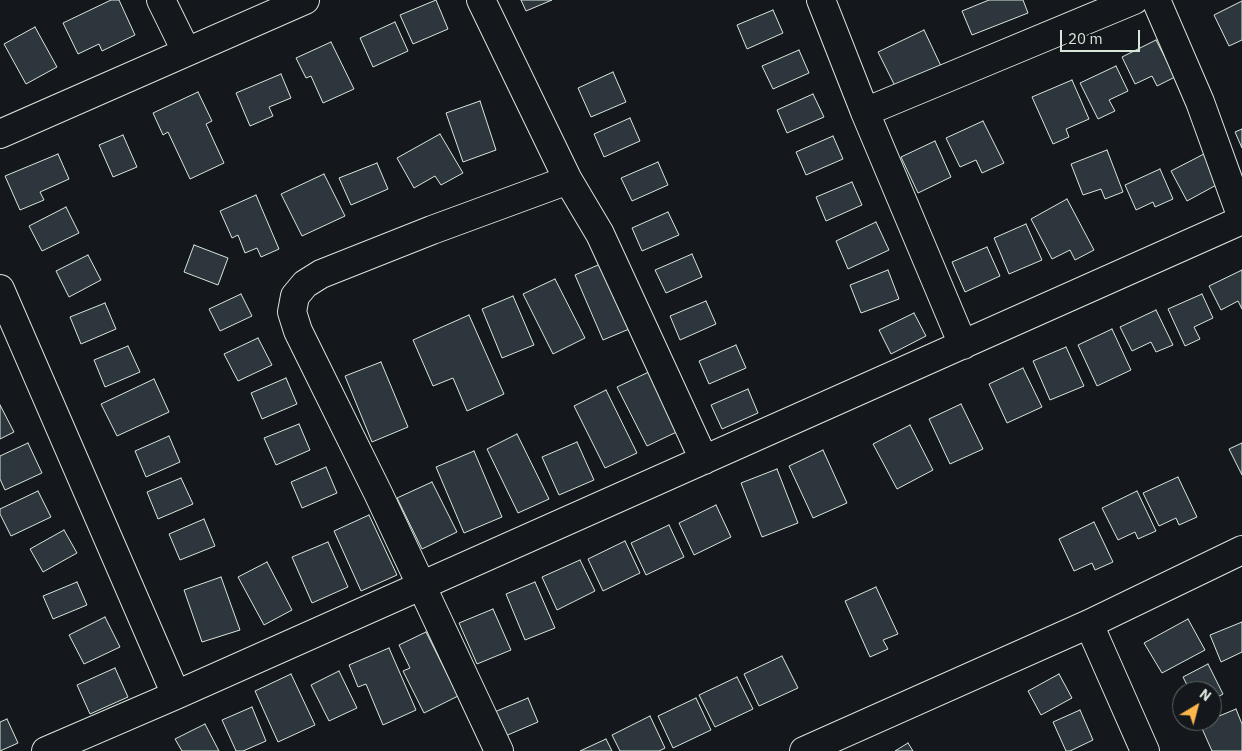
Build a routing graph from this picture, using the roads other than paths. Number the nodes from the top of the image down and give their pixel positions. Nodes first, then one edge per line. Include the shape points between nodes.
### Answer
1 (162, 0) edge
2 (305, 0) edge
3 (481, 0) edge
4 (821, 0) edge
5 (1134, 0) edge
6 (1156, 0) edge
7 (186, 51) junction
8 (866, 112) junction
9 (0, 134) edge
10 (568, 180) junction
11 (1242, 219) edge
12 (0, 289) edge
13 (963, 345) junction
14 (704, 460) junction
15 (1242, 550) edge
16 (421, 586) junction
17 (1089, 624) junction
18 (176, 695) junction
19 (820, 748) edge
20 (46, 751) edge
21 (499, 751) edge
22 (1145, 751) edge

1 - 7 street
2 - 7 street
3 - 10 street
4 - 8 street
5 - 8 street
6 - 11 street via 1200,102
7 - 9 street
8 - 13 street
10 - 14 street via 600,234
10 - 16 street via 321,274 305,284 295,296 292,312 298,331
11 - 13 street
12 - 18 street
13 - 14 street
14 - 16 street
15 - 17 street
16 - 18 street
16 - 21 street
17 - 19 street
17 - 22 street
18 - 20 street

